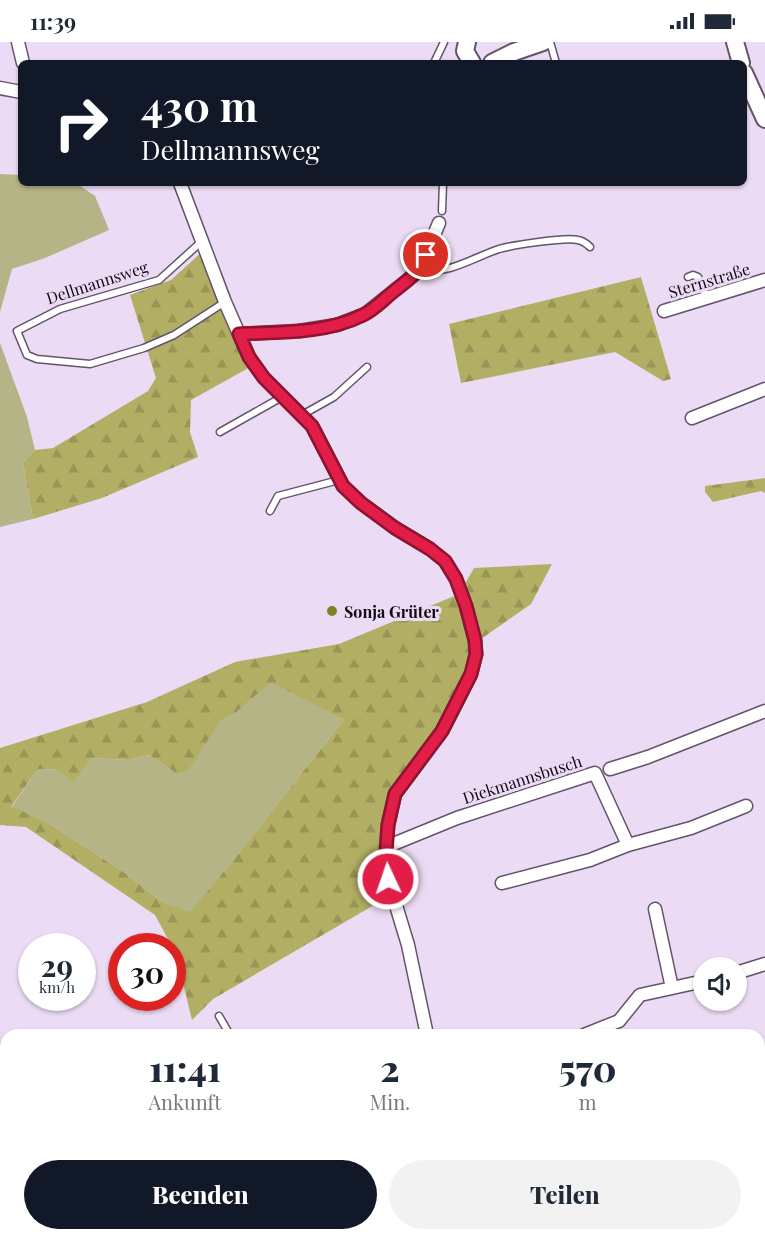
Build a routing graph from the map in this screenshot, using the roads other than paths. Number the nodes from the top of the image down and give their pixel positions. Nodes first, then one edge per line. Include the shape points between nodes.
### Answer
1 (18, 42) edge
2 (444, 42) edge
3 (467, 42) edge
4 (543, 42) edge
5 (550, 42) edge
6 (735, 42) edge
7 (22, 60) edge
8 (435, 60) edge
9 (467, 60) edge
10 (498, 60) edge
11 (555, 60) edge
12 (740, 60) edge
13 (747, 80) edge
14 (0, 88) edge
15 (18, 91) edge
16 (764, 117) edge
17 (181, 186) edge
18 (443, 186) edge
19 (441, 217) joint
20 (202, 242) junction
21 (590, 247) dead end
22 (419, 271) junction
23 (688, 277) dead end
24 (765, 280) edge
25 (707, 298) junction
26 (225, 302) junction
27 (664, 311) dead end
28 (239, 334) junction
29 (367, 367) dead end
30 (765, 389) edge
31 (282, 397) junction
32 (302, 415) junction
33 (692, 418) dead end
34 (220, 432) dead end
35 (339, 480) junction
36 (270, 512) dead end
37 (765, 713) edge
38 (610, 769) dead end
39 (746, 806) dead end
40 (628, 845) junction
41 (386, 847) junction
42 (502, 883) dead end
43 (655, 909) dead end
44 (765, 964) edge
45 (747, 970) edge
46 (693, 983) edge
47 (672, 988) junction
48 (219, 1017) dead end
49 (226, 1029) edge
50 (426, 1029) edge
51 (599, 1029) edge

1 - 7 street
2 - 8 lane
3 - 9 main road
4 - 10 main road
5 - 11 lane
6 - 12 main road
13 - 16 main road
14 - 15 street
17 - 20 street
18 - 19 lane
19 - 22 street
20 - 26 street
20 - 26 lane, Dellmannsweg via 159,280 60,309 17,331 22,348 37,359 90,364 174,335
21 - 22 lane via 578,240 513,246 449,270
22 - 28 street via 365,314 336,325
23 - 25 lane via 698,276
24 - 25 street, Sternstraße
25 - 27 street, Sternstraße
26 - 28 street
28 - 31 street via 249,357
29 - 32 lane via 334,397
30 - 33 street
31 - 32 street
31 - 34 lane
32 - 35 street via 312,426
35 - 36 lane via 278,496
35 - 41 street via 361,503 445,561 456,579 475,640 471,674 442,731 395,794
37 - 38 street
39 - 40 street via 691,828
40 - 41 street, Diekmannsbusch via 595,773 457,818
40 - 42 street via 590,860
41 - 50 street via 385,866 408,945
43 - 47 street
44 - 45 street
46 - 47 street
47 - 51 street via 640,995 619,1021
48 - 49 lane

